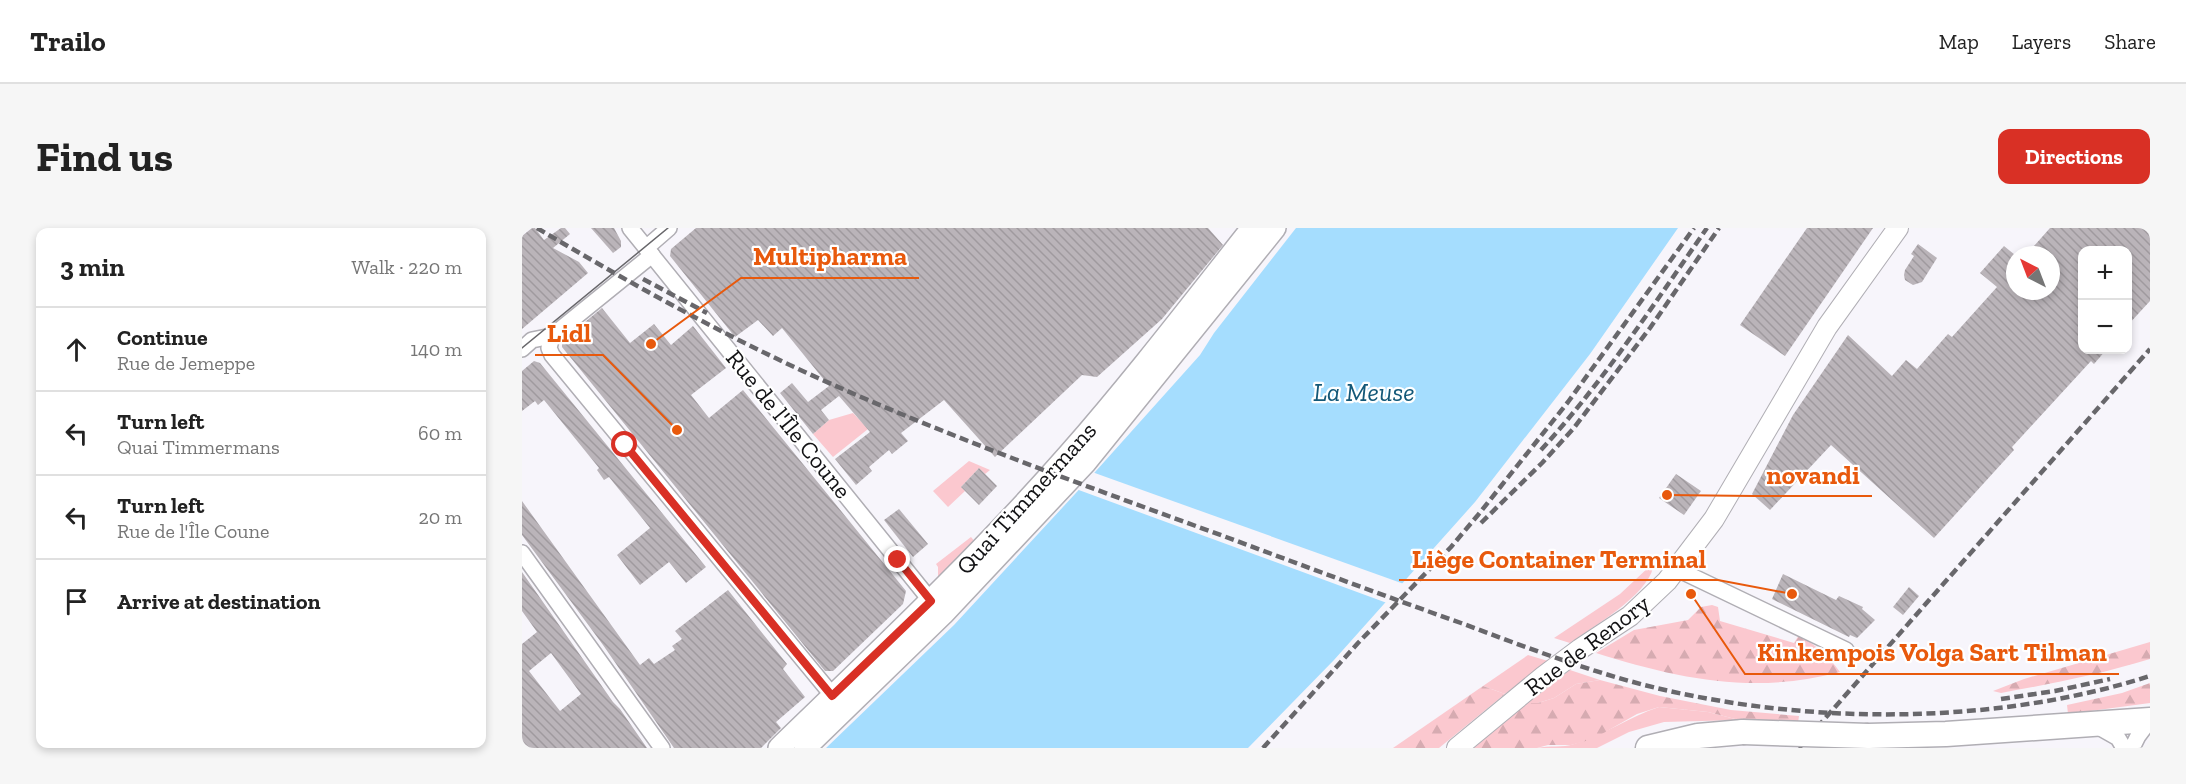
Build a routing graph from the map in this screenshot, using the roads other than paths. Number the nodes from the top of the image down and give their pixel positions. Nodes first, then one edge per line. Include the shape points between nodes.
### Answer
1 (630, 228) edge
2 (669, 228) edge
3 (1251, 228) edge
4 (1275, 228) edge
5 (1898, 228) edge
6 (649, 252) junction
7 (552, 336) junction
8 (522, 349) edge
9 (522, 553) edge
10 (1677, 569) junction
11 (931, 601) junction
12 (1846, 650) dead end
13 (832, 696) junction
14 (2150, 720) edge
15 (2095, 725) junction
16 (662, 748) edge
17 (779, 748) edge
18 (805, 748) edge
19 (1457, 748) edge
20 (1648, 748) edge
21 (2124, 748) edge
22 (2132, 748) edge

1 - 6 street, Rue de l'Île Coune
2 - 6 street
3 - 11 main road, Quai Timmermans via 1069,454
4 - 18 main road, Quai Timmermans via 1086,462 943,614
5 - 10 street, Rue de Renory via 1827,327 1714,519
6 - 7 street
6 - 11 street, Rue de l'Île Coune
7 - 8 street via 532,340
7 - 13 street via 552,355
9 - 16 street
10 - 12 street
10 - 19 street, Rue de Renory via 1630,616 1544,676
11 - 13 main road, Quai Timmermans
13 - 17 main road, Quai Timmermans
14 - 15 main road
14 - 22 street
15 - 20 main road, bridge via 1926,735 1743,732 1688,737
15 - 21 street via 2118,738

